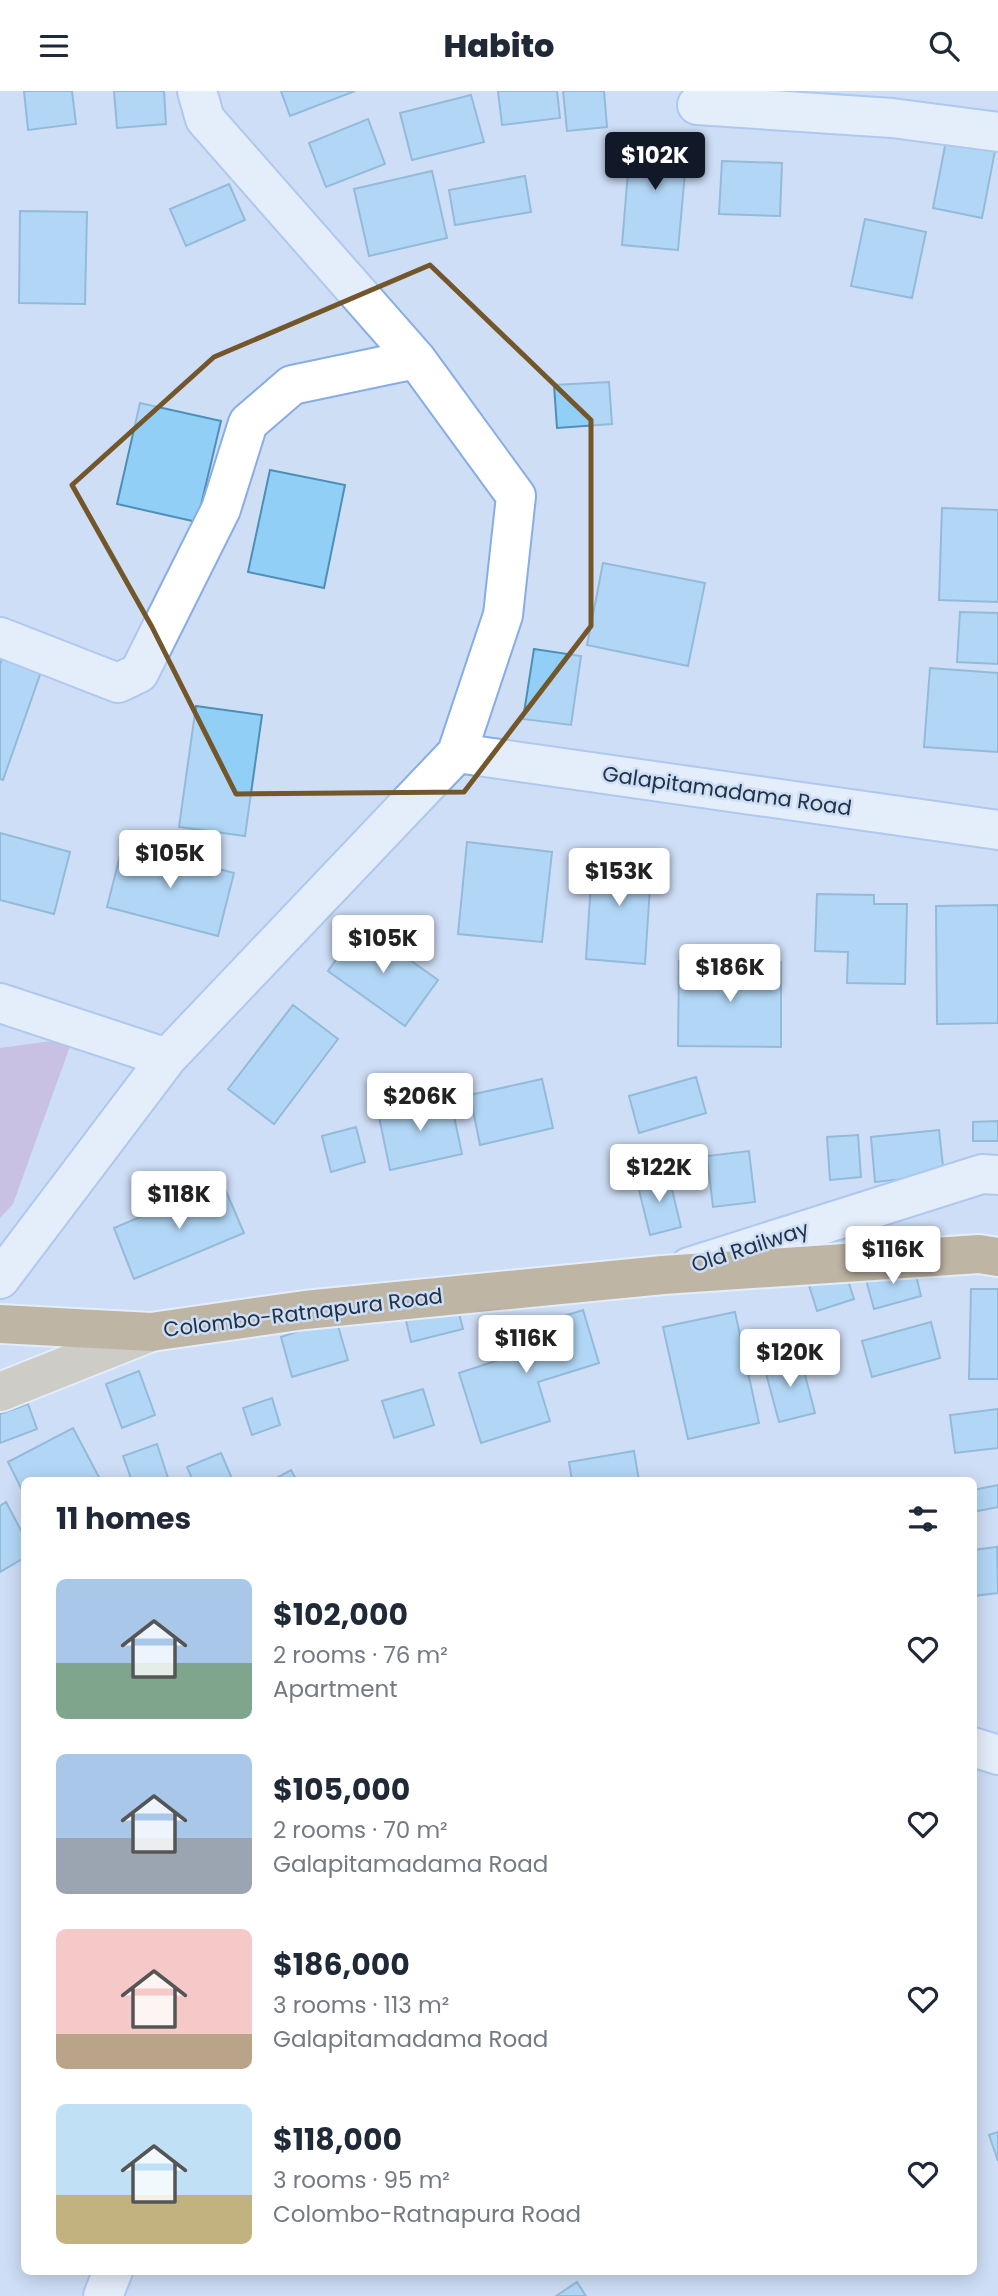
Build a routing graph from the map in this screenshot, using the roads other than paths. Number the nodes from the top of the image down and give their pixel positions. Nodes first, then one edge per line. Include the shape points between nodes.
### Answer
1 (197, 91) edge
2 (697, 105) dead end
3 (998, 132) edge
4 (416, 359) junction
5 (0, 637) edge
6 (457, 753) junction
7 (998, 830) edge
8 (0, 1003) edge
9 (167, 1058) junction
10 (998, 1175) edge
11 (998, 1257) edge
12 (663, 1275) junction
13 (0, 1279) edge
14 (0, 1324) edge
15 (152, 1332) junction
16 (0, 1392) edge
17 (977, 1748) edge
18 (998, 1755) edge
19 (111, 2275) edge
20 (103, 2296) edge

1 - 4 street via 205,119
2 - 3 street via 892,118
4 - 5 street via 292,386 248,423 221,509 139,673 118,683
4 - 6 street via 516,496 503,615
6 - 7 street, Galapitamadama Road
6 - 9 street
8 - 9 street
9 - 13 street
10 - 12 street, Old Railway via 982,1174
11 - 12 highway, Colombo-Ratnapura Road via 979,1254
12 - 15 highway, Colombo-Ratnapura Road via 305,1310
14 - 15 highway, Colombo-Ratnapura Road
15 - 16 main road
17 - 18 street
19 - 20 street

